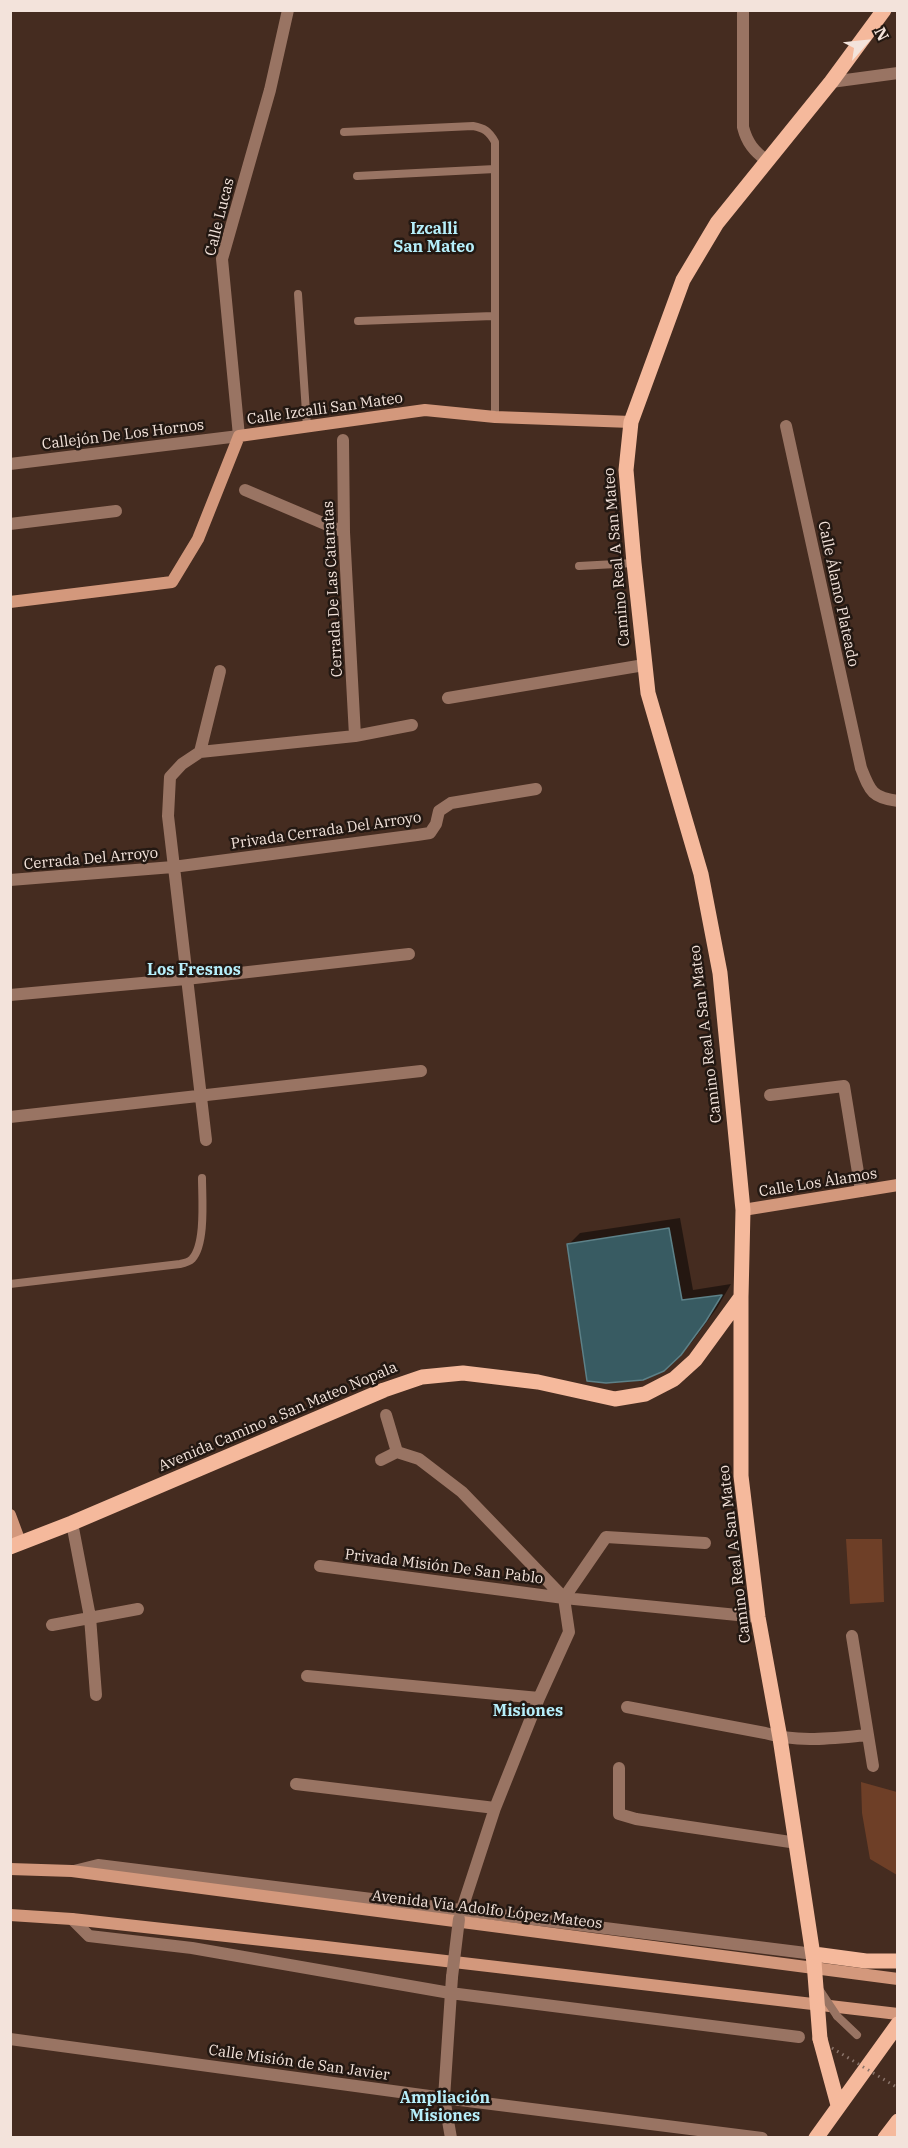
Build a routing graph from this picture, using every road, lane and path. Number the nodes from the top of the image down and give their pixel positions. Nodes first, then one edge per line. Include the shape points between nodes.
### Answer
1 (288, 10) edge
2 (743, 10) edge
3 (884, 10) edge
4 (897, 73) edge
5 (831, 82) junction
6 (344, 132) dead end
7 (767, 161) junction
8 (495, 169) junction
9 (357, 177) dead end
10 (298, 294) dead end
11 (494, 316) junction
12 (358, 321) dead end
13 (495, 417) junction
14 (631, 422) junction
15 (786, 426) dead end
16 (307, 427) junction
17 (239, 436) junction
18 (343, 440) dead end
19 (10, 464) edge
20 (245, 490) dead end
21 (116, 511) dead end
22 (10, 524) edge
23 (345, 532) junction
24 (634, 563) junction
25 (579, 566) dead end
26 (10, 602) edge
27 (644, 665) junction
28 (220, 671) dead end
29 (448, 698) dead end
30 (412, 725) dead end
31 (355, 735) junction
32 (200, 752) junction
33 (536, 789) dead end
34 (897, 801) edge
35 (173, 867) junction
36 (10, 880) edge
37 (409, 954) dead end
38 (186, 979) junction
39 (10, 995) edge
40 (421, 1071) dead end
41 (771, 1095) dead end
42 (201, 1096) junction
43 (10, 1117) edge
44 (206, 1140) dead end
45 (202, 1178) dead end
46 (897, 1185) edge
47 (861, 1191) junction
48 (743, 1210) junction
49 (10, 1284) edge
50 (741, 1297) junction
51 (386, 1415) dead end
52 (398, 1452) junction
53 (381, 1460) dead end
54 (10, 1515) edge
55 (72, 1522) junction
56 (705, 1543) dead end
57 (15, 1544) edge
58 (320, 1566) dead end
59 (564, 1598) junction
60 (138, 1609) dead end
61 (90, 1617) junction
62 (758, 1617) junction
63 (52, 1625) dead end
64 (852, 1636) dead end
65 (307, 1676) dead end
66 (96, 1695) dead end
67 (539, 1698) junction
68 (627, 1707) dead end
69 (868, 1735) junction
70 (780, 1738) junction
71 (873, 1766) dead end
72 (619, 1768) dead end
73 (296, 1784) dead end
74 (495, 1808) junction
75 (797, 1843) junction
76 (10, 1869) edge
77 (72, 1871) junction
78 (460, 1914) junction
79 (10, 1915) edge
80 (72, 1919) junction
81 (814, 1958) junction
82 (897, 1961) edge
83 (897, 1979) edge
84 (816, 1984) junction
85 (450, 1993) junction
86 (897, 2014) edge
87 (897, 2024) edge
88 (857, 2035) dead end
89 (799, 2037) dead end
90 (10, 2039) edge
91 (822, 2042) junction
92 (897, 2088) edge
93 (444, 2098) junction
94 (838, 2105) junction
95 (897, 2121) edge
96 (451, 2138) edge
97 (762, 2138) edge
98 (816, 2138) edge
99 (885, 2138) edge

1 - 17 street, Calle Lucas via 270,90 222,259
2 - 7 street via 743,127 754,152
3 - 5 main road, Camino Real A San Mateo
4 - 5 street
5 - 7 main road, Camino Real A San Mateo
6 - 8 lane via 483,128 495,142
7 - 14 main road, Camino Real A San Mateo via 717,224 683,280
8 - 9 lane
8 - 11 lane
10 - 16 lane
11 - 12 lane
11 - 13 lane
13 - 14 main road, Calle Izcalli San Mateo
13 - 16 main road, Calle Izcalli San Mateo via 425,410
14 - 24 main road, Camino Real A San Mateo via 626,470
15 - 34 street, Calle Álamo Plateado via 861,768 868,787 880,799
16 - 17 main road, Calle Izcalli San Mateo
17 - 19 street, Callejón De Los Hornos
17 - 26 main road, Calle Izcalli San Mateo via 198,539 172,582
18 - 23 street, Cerrada De Las Cataratas
20 - 23 street
21 - 22 street
23 - 31 street, Cerrada De Las Cataratas
24 - 25 lane
24 - 27 main road, Camino Real A San Mateo
27 - 29 street
27 - 48 main road, Camino Real A San Mateo via 648,693 701,874 720,974
28 - 32 street
30 - 31 street
31 - 32 street
32 - 35 street via 170,777 168,816
33 - 35 street, Privada Cerrada Del Arroyo via 451,803 439,811 430,833
35 - 36 street, Cerrada Del Arroyo
35 - 38 street
37 - 38 street
38 - 39 street
38 - 42 street
40 - 42 street
41 - 47 street via 844,1086
42 - 43 street
42 - 44 street
45 - 49 lane via 201,1240 190,1261
46 - 47 main road, Calle Los Álamos
47 - 48 main road, Calle Los Álamos
48 - 50 main road, Camino Real A San Mateo
50 - 55 main road, Avenida Camino a San Mateo Nopala via 695,1360 674,1379 645,1394 615,1399 538,1382 463,1373 422,1377
50 - 62 main road, Camino Real A San Mateo via 741,1476
51 - 52 street
52 - 53 street
52 - 59 street via 419,1459 462,1492
54 - 57 main road
55 - 57 main road, Avenida Camino a San Mateo Nopala
55 - 61 street
56 - 59 street via 606,1537
58 - 59 street, Privada Misión De San Pablo
59 - 62 street, Privada Misión De San Pablo
59 - 67 street via 569,1632
60 - 61 street
61 - 63 street
61 - 66 street
62 - 70 main road, Camino Real A San Mateo
64 - 69 street
65 - 67 street
67 - 74 street
68 - 70 street
69 - 70 street
69 - 71 street
70 - 75 main road, Camino Real A San Mateo
72 - 75 street via 619,1814
73 - 74 street
74 - 78 street
75 - 81 main road, Camino Real A San Mateo
76 - 77 main road, Avenida Via Adolfo López Mateos
77 - 78 street, Avenida Via Adolfo López Mateos via 98,1864
77 - 83 main road, Avenida Via Adolfo López Mateos
78 - 81 street, Avenida Via Adolfo López Mateos
78 - 85 street, bridge
79 - 80 main road
80 - 85 street via 90,1936 192,1948
80 - 86 main road
81 - 82 main road
81 - 84 main road, Camino Real A San Mateo, bridge
84 - 88 lane, bridge via 837,2016
84 - 91 main road, Camino Real A San Mateo, bridge
85 - 89 street
85 - 93 street
87 - 94 main road
90 - 93 street, Calle Misión de San Javier
91 - 92 path, bridge
91 - 94 main road, Camino Real A San Mateo
93 - 96 street
93 - 97 street, Calle Misión de San Javier
94 - 98 main road
95 - 99 main road

